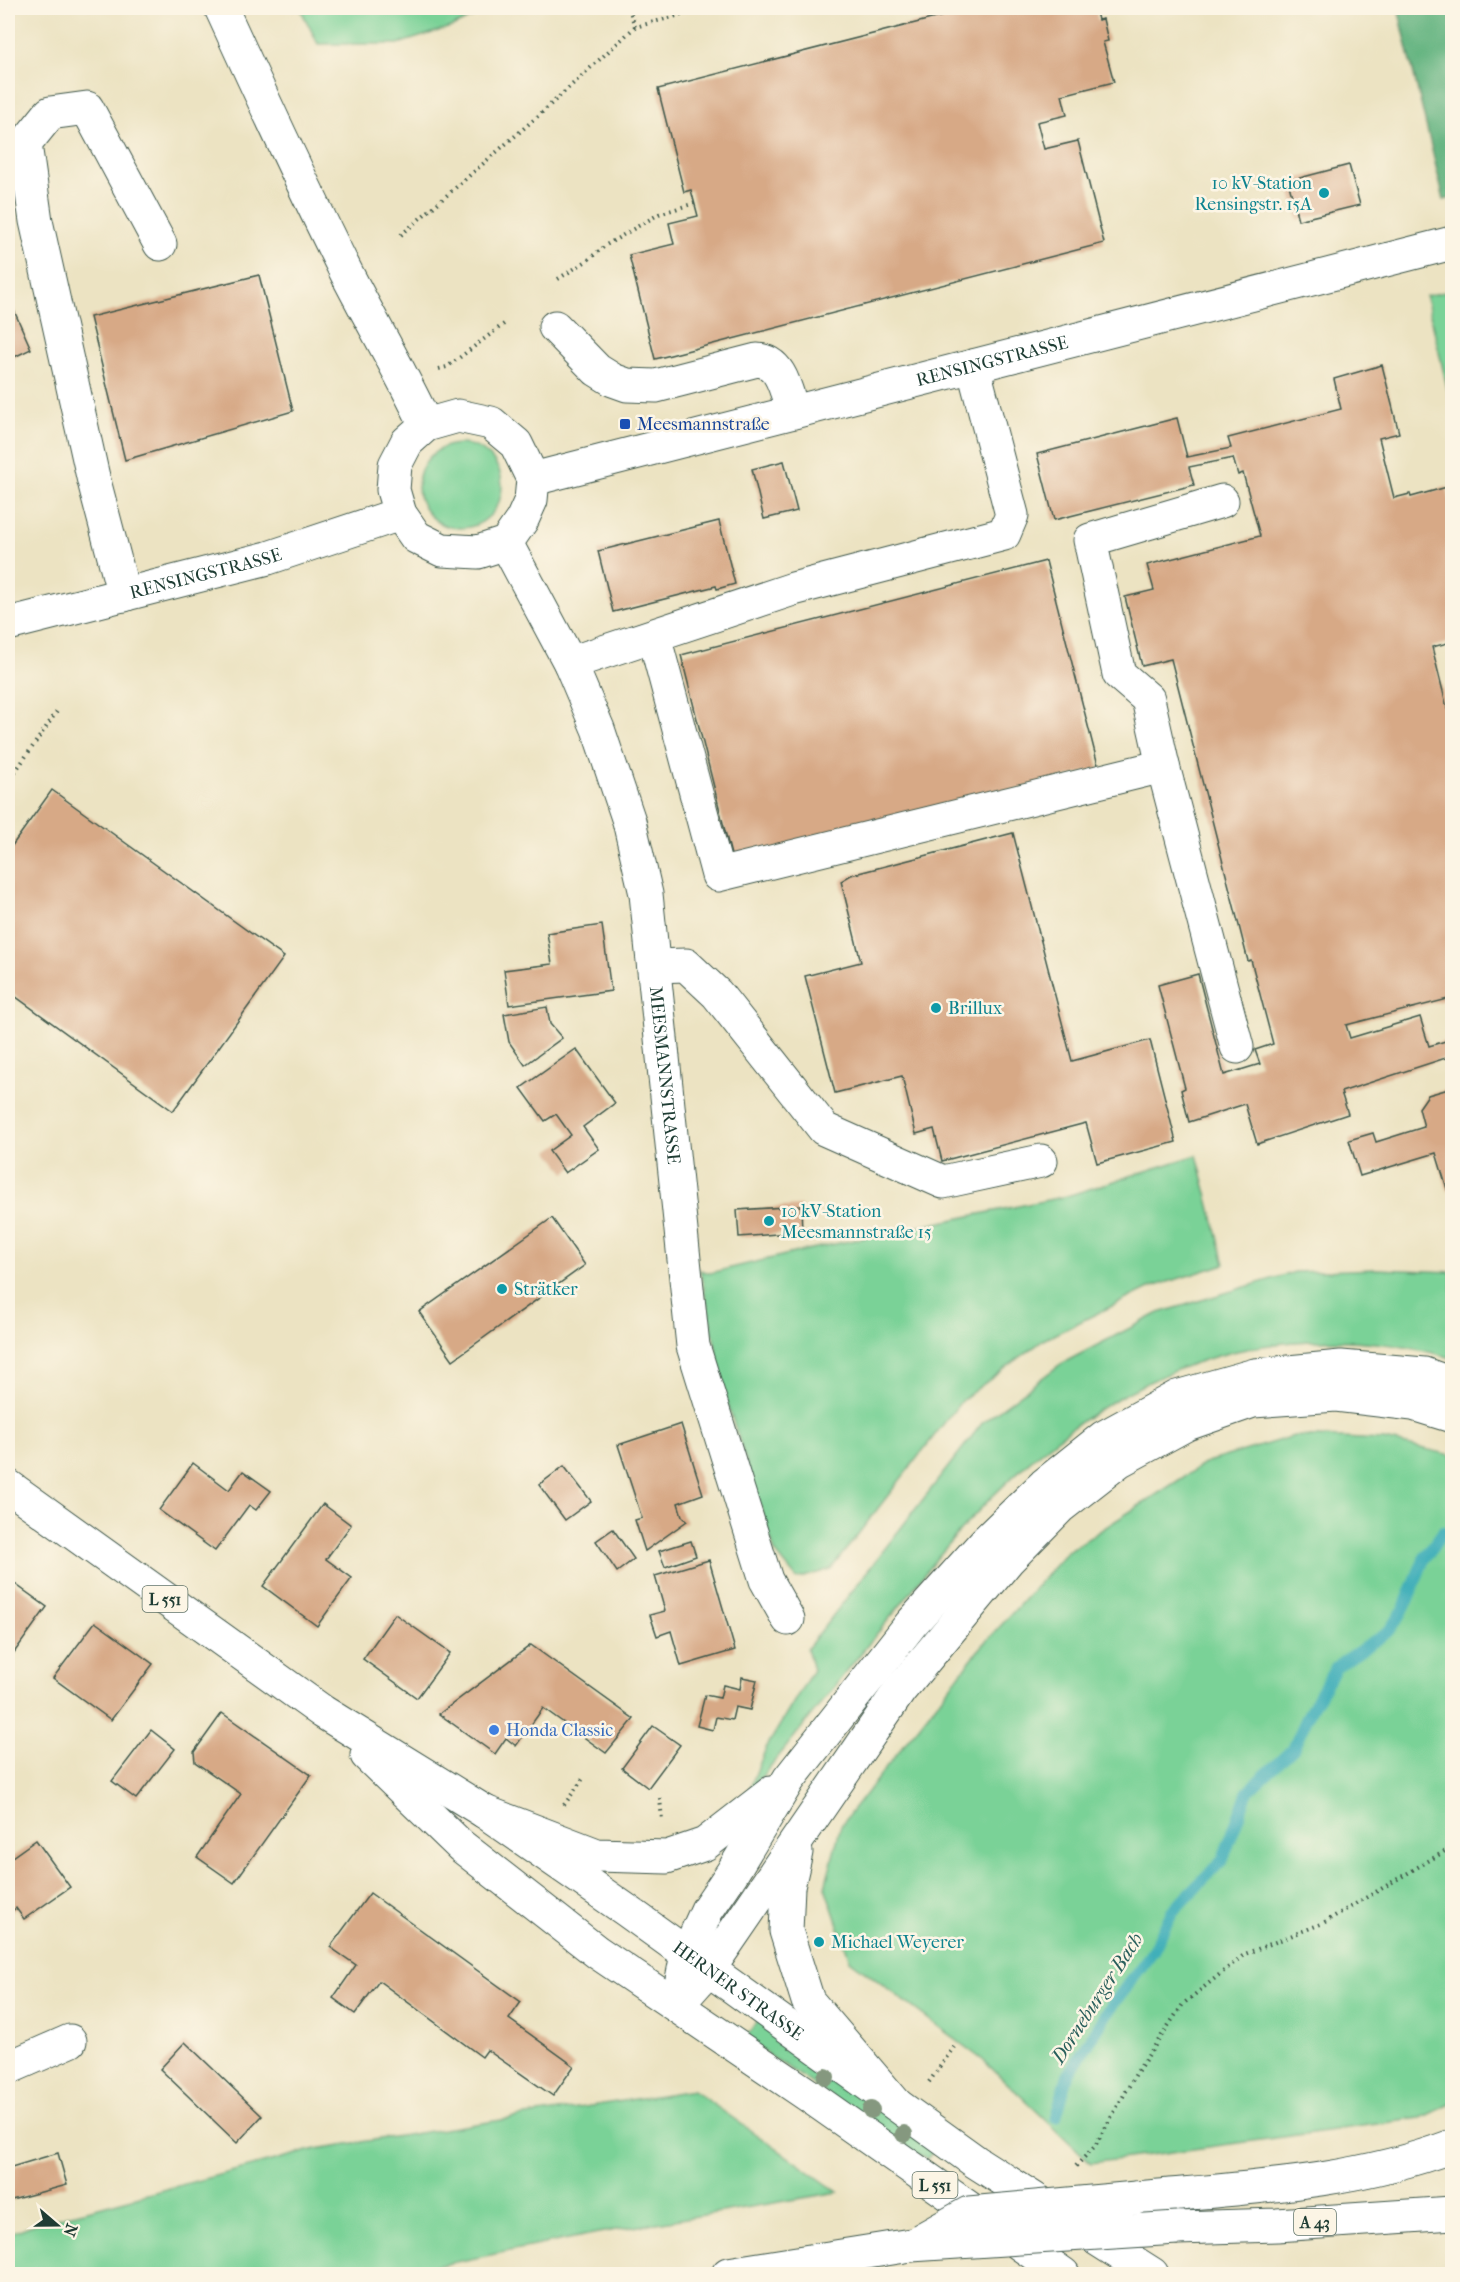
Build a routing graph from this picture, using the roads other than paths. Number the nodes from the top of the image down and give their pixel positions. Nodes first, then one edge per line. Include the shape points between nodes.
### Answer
1 (221, 8) edge
2 (1452, 243) edge
3 (160, 244) dead end
4 (555, 327) dead end
5 (973, 366) junction
6 (793, 412) junction
7 (426, 425) junction
8 (532, 479) junction
9 (1222, 501) dead end
10 (400, 514) junction
11 (506, 543) junction
12 (124, 595) junction
13 (8, 624) edge
14 (654, 636) junction
15 (570, 663) junction
16 (1163, 766) junction
17 (654, 966) junction
18 (1238, 1047) dead end
19 (1041, 1161) dead end
20 (1452, 1384) edge
21 (1452, 1416) edge
22 (8, 1486) edge
23 (788, 1619) dead end
24 (323, 1712) junction
25 (789, 1779) junction
26 (484, 1812) junction
27 (798, 1840) junction
28 (698, 1961) junction
29 (677, 2005) junction
30 (70, 2041) dead end
31 (8, 2068) edge
32 (902, 2108) junction
33 (1452, 2146) edge
34 (1452, 2213) edge
35 (911, 2245) junction
36 (728, 2274) edge
37 (1063, 2274) edge
38 (1152, 2274) edge

1 - 7 main road via 286,150
2 - 5 main road, RENSINGSTRASSE
3 - 12 main road via 87,108 50,113 25,144 36,221 93,477
4 - 6 main road via 597,370 627,385 656,386 766,360 780,374
5 - 6 main road, RENSINGSTRASSE
5 - 14 main road via 1012,515 1004,534 794,589
6 - 8 main road, RENSINGSTRASSE
7 - 8 main road via 458,416 491,423 516,444
7 - 10 main road via 407,442 395,465 393,490
8 - 11 main road via 531,500
9 - 16 main road via 1090,540 1119,674 1148,699
10 - 11 main road via 417,537 442,550 478,552
10 - 12 main road, RENSINGSTRASSE via 268,558
11 - 15 main road, MEESMANNSTRASSE
12 - 13 main road, RENSINGSTRASSE
14 - 15 main road
14 - 16 main road via 718,875
15 - 17 main road, MEESMANNSTRASSE via 598,729 629,821 646,894
16 - 18 main road
17 - 19 main road via 686,964 717,994 824,1129 943,1182
17 - 23 main road, MEESMANNSTRASSE via 693,1346 766,1580
20 - 25 main road via 1424,1374 1341,1367 1255,1375 1177,1397 1104,1437 1044,1485 986,1541 911,1624
21 - 27 main road via 1413,1404 1336,1395 1253,1401 1187,1424 1119,1461 1060,1507 1008,1560 900,1690
22 - 24 main road, HERNER STRASSE / L 551
24 - 26 main road, HERNER STRASSE / L 551
24 - 29 main road, HERNER STRASSE / L 551 via 461,1846 597,1952
25 - 26 main road via 705,1844 667,1857 597,1855
25 - 28 main road via 707,1910
26 - 28 main road, HERNER STRASSE / L 551
27 - 28 main road
27 - 32 main road via 788,1887 786,1931 808,2001
28 - 29 main road
28 - 32 main road, HERNER STRASSE / L 551
29 - 37 main road, HERNER STRASSE / L 551
30 - 31 main road
32 - 38 main road, HERNER STRASSE / L 551 via 976,2162
33 - 35 main road, bridge via 1425,2156 1318,2180 969,2213
34 - 35 main road, A 43, bridge
35 - 36 main road, A 43

